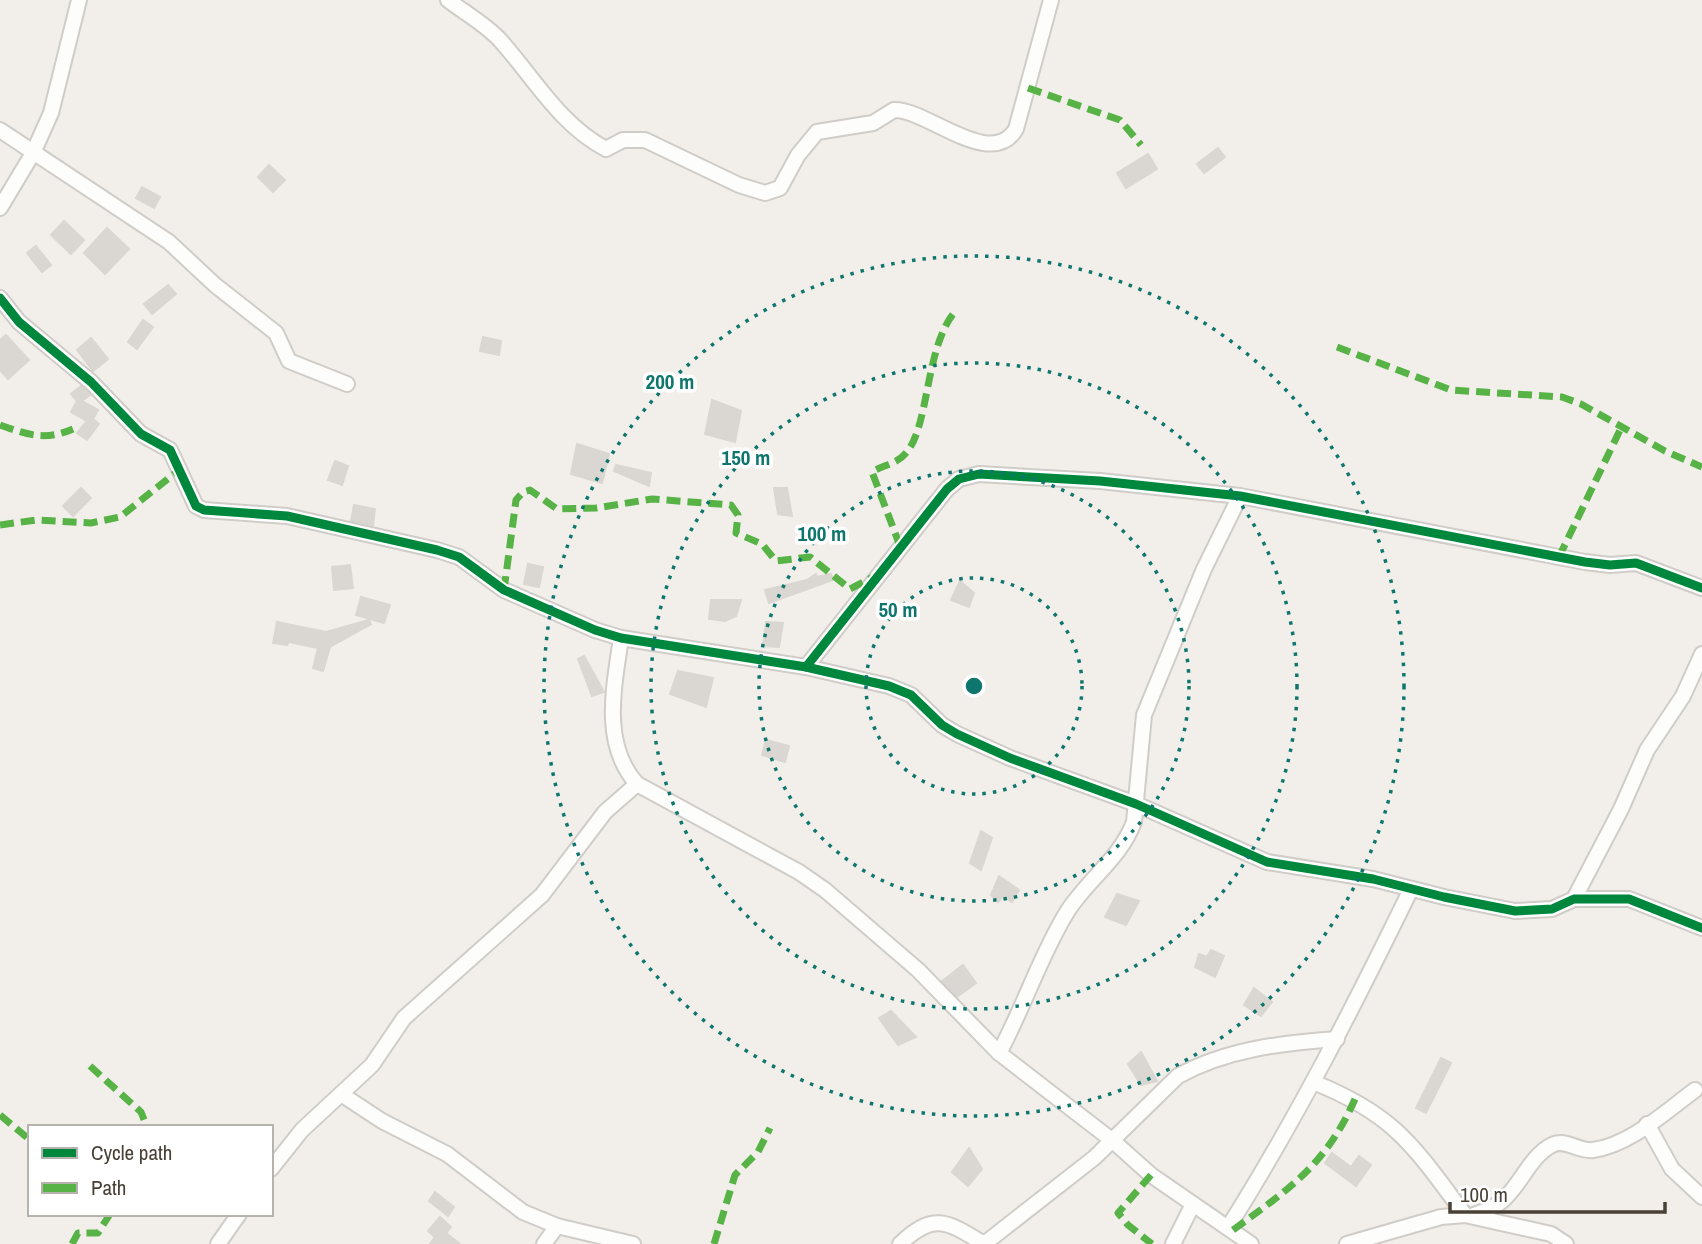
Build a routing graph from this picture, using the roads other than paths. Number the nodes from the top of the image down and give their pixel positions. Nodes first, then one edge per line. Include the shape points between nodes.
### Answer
1 (79, 0) edge
2 (448, 0) edge
3 (1051, 0) edge
4 (0, 130) edge
5 (33, 153) junction
6 (0, 208) edge
7 (0, 298) edge
8 (346, 384) dead end
9 (1240, 496) junction
10 (1702, 588) edge
11 (621, 638) junction
12 (1702, 654) edge
13 (806, 667) junction
14 (637, 784) junction
15 (1136, 804) junction
16 (1411, 889) junction
17 (1574, 899) junction
18 (1702, 928) edge
19 (1337, 1039) junction
20 (999, 1053) junction
21 (1313, 1082) junction
22 (1695, 1090) dead end
23 (341, 1094) junction
24 (1647, 1124) junction
25 (1113, 1141) junction
26 (273, 1166) edge
27 (1702, 1197) edge
28 (1193, 1204) junction
29 (1470, 1215) junction
30 (238, 1216) edge
31 (557, 1226) junction
32 (1229, 1226) junction
33 (218, 1244) edge
34 (544, 1244) edge
35 (633, 1244) edge
36 (900, 1244) edge
37 (984, 1244) edge
38 (1173, 1244) edge
39 (1251, 1244) edge
40 (1347, 1244) edge
41 (1566, 1244) edge

1 - 5 street via 61,82
2 - 3 street via 498,38 564,119 593,142 606,149 623,140 645,140 711,174 765,193 780,188 817,132 873,123 894,110 915,114 964,139 999,142 1011,138
4 - 5 street
5 - 6 street
5 - 8 street via 169,242 276,333 289,361
7 - 11 street via 19,322 91,382 141,435 170,450 196,506 287,516 437,550 458,557 504,590
9 - 10 street via 1585,562 1636,563
9 - 13 street via 1076,479 979,474 959,479 913,529
9 - 15 street via 1204,569 1144,715
11 - 13 street
11 - 14 street via 612,726 627,774
12 - 17 street via 1683,696 1647,750
13 - 15 street via 889,685 911,695 957,734
14 - 20 street via 825,890 918,970
14 - 23 street via 606,812 542,895 417,1005 372,1065
15 - 16 street via 1267,862
15 - 20 street via 1132,829 1118,853 1081,892 1060,923
16 - 17 street via 1515,911 1552,909
16 - 19 street
17 - 18 street via 1629,899
19 - 21 street
19 - 25 street via 1261,1046 1196,1066 1164,1087
20 - 25 street
21 - 29 street via 1355,1099 1399,1131
21 - 32 street
22 - 24 street
23 - 26 street via 302,1130
23 - 31 street via 447,1154 523,1212
24 - 27 street via 1672,1169
24 - 29 street via 1622,1141 1595,1150 1553,1144 1501,1202
25 - 28 street
25 - 37 street
28 - 32 street
28 - 38 street
29 - 40 street via 1441,1217
29 - 41 street via 1551,1234
30 - 33 street
31 - 34 street
31 - 35 street
32 - 39 street
36 - 37 street via 916,1228 934,1222 947,1222

